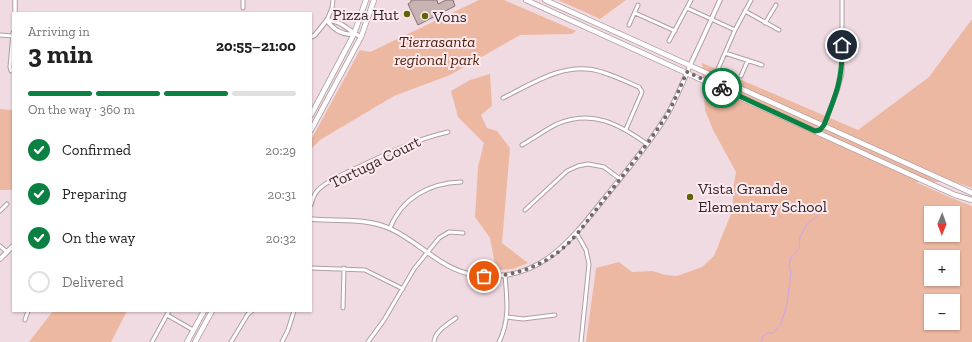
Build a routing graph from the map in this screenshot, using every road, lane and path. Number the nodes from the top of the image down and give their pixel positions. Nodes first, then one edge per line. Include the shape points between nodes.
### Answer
1 (15, 0) edge
2 (243, 0) edge
3 (333, 0) edge
4 (366, 0) edge
5 (374, 0) edge
6 (526, 0) edge
7 (545, 0) edge
8 (691, 0) edge
9 (720, 0) edge
10 (751, 0) edge
11 (842, 0) edge
12 (638, 5) dead end
13 (776, 5) dead end
14 (243, 8) dead end
15 (687, 8) junction
16 (745, 11) junction
17 (15, 12) edge
18 (635, 13) junction
19 (712, 19) junction
20 (327, 20) junction
21 (765, 23) junction
22 (629, 25) dead end
23 (735, 30) junction
24 (779, 30) dead end
25 (675, 31) junction
26 (354, 34) junction
27 (0, 35) edge
28 (12, 36) edge
29 (312, 36) edge
30 (360, 37) junction
31 (669, 41) dead end
32 (12, 46) edge
33 (725, 53) junction
34 (748, 60) junction
35 (690, 65) junction
36 (762, 65) dead end
37 (718, 69) dead end
38 (11, 70) dead end
39 (687, 72) junction
40 (741, 76) dead end
41 (504, 98) dead end
42 (312, 113) edge
43 (824, 125) junction
44 (312, 128) edge
45 (626, 129) junction
46 (815, 131) junction
47 (448, 132) dead end
48 (647, 144) junction
49 (522, 145) dead end
50 (620, 179) junction
51 (461, 182) dead end
52 (972, 193) edge
53 (972, 200) edge
54 (312, 202) edge
55 (7, 204) dead end
56 (525, 210) dead end
57 (0, 211) edge
58 (312, 219) edge
59 (390, 228) junction
60 (463, 233) dead end
61 (576, 234) junction
62 (0, 246) edge
63 (12, 247) edge
64 (7, 252) junction
65 (428, 253) junction
66 (0, 259) edge
67 (312, 268) edge
68 (344, 268) junction
69 (505, 276) junction
70 (403, 290) junction
71 (343, 308) dead end
72 (28, 312) edge
73 (168, 312) edge
74 (203, 312) edge
75 (211, 312) edge
76 (251, 312) edge
77 (294, 312) edge
78 (167, 315) junction
79 (555, 315) dead end
80 (507, 317) junction
81 (456, 318) dead end
82 (25, 320) dead end
83 (194, 330) junction
84 (152, 342) edge
85 (187, 342) edge
86 (195, 342) edge
87 (231, 342) edge
88 (282, 342) edge
89 (368, 342) edge
90 (434, 342) edge
91 (499, 342) edge
92 (581, 342) edge

1 - 17 street
2 - 14 street
3 - 20 street
4 - 26 main road
5 - 30 main road
6 - 39 main road
7 - 35 main road
8 - 15 street
9 - 19 street
10 - 16 street
11 - 43 street via 842,73
12 - 18 street
13 - 21 street
15 - 19 street
15 - 25 street
16 - 21 street
16 - 23 street
18 - 22 street
18 - 25 street
19 - 23 street
19 - 35 street
20 - 26 street via 351,29
20 - 26 street via 330,26 348,35
20 - 29 street
21 - 24 street
23 - 33 street
25 - 31 street
26 - 30 street
26 - 42 main road
27 - 28 street
30 - 44 main road
32 - 38 street
33 - 34 street
33 - 37 street
34 - 36 street
34 - 40 street
35 - 39 street
35 - 43 main road
39 - 46 main road
39 - 48 street via 666,116
41 - 45 street via 552,74 584,69 601,71 639,87 642,92
43 - 46 street
43 - 52 main road
45 - 48 street
45 - 49 street via 606,120 570,119
46 - 53 main road via 955,195
47 - 54 street, Tortuga Court via 409,143 340,176 318,190
48 - 50 street
50 - 56 street via 604,167 588,164 578,166 567,171
50 - 61 street
51 - 59 street via 438,185 414,196 395,216
55 - 57 street
58 - 59 street via 354,220
59 - 65 street via 412,240
60 - 65 street via 453,231 444,234
61 - 69 street via 563,248 535,266
61 - 92 street via 586,250 590,264
62 - 64 street
63 - 64 main road
64 - 66 main road
65 - 69 street via 444,264 474,275
65 - 70 street via 414,269
67 - 68 street
68 - 70 street via 371,272
68 - 71 street
69 - 80 street
70 - 89 street
72 - 82 street
73 - 78 street
74 - 83 main road
75 - 86 main road
76 - 87 street
77 - 88 street
78 - 83 street
78 - 84 street
79 - 80 street via 523,320
80 - 91 street
81 - 90 street via 440,330
83 - 85 main road

